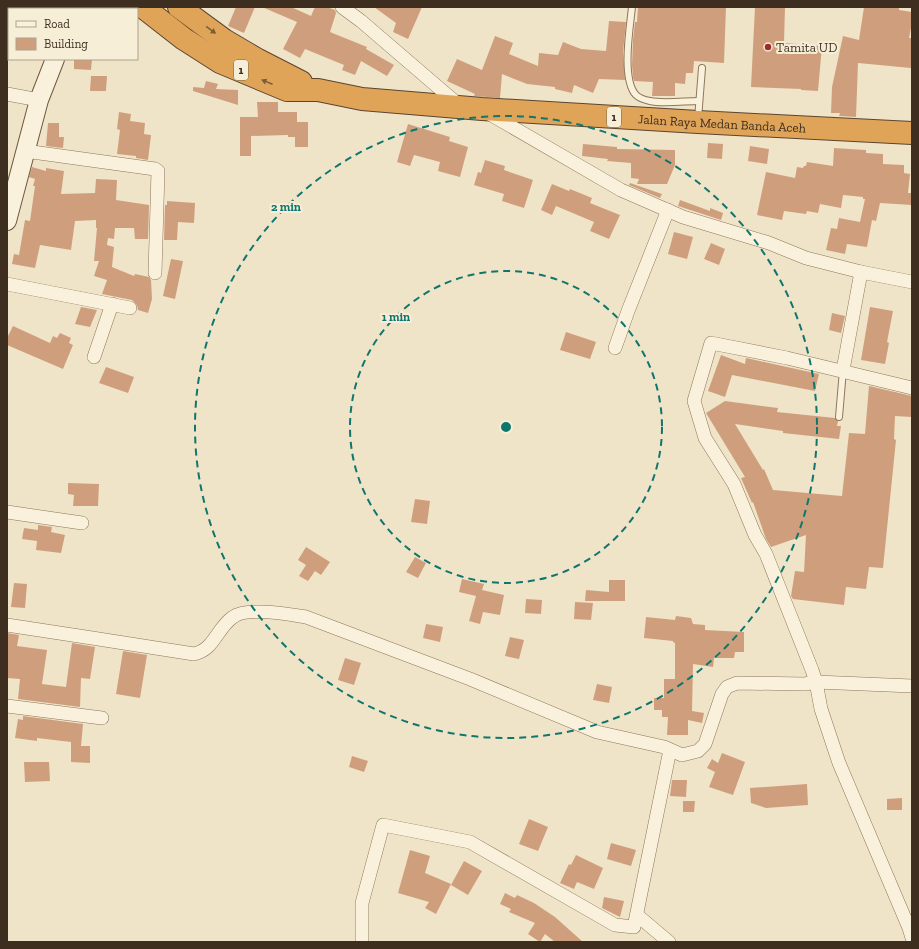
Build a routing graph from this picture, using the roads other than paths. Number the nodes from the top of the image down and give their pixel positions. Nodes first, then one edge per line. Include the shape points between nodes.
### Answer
1 (143, 7) edge
2 (180, 7) edge
3 (342, 7) edge
4 (632, 7) edge
5 (55, 60) edge
6 (702, 68) dead end
7 (318, 90) junction
8 (7, 94) edge
9 (39, 100) junction
10 (699, 101) junction
11 (472, 108) junction
12 (698, 122) junction
13 (912, 133) edge
14 (25, 151) junction
15 (668, 210) junction
16 (7, 221) edge
17 (861, 272) junction
18 (154, 273) dead end
19 (912, 282) edge
20 (7, 284) edge
21 (112, 304) junction
22 (130, 308) dead end
23 (615, 348) dead end
24 (94, 357) dead end
25 (843, 370) junction
26 (912, 388) edge
27 (839, 417) dead end
28 (7, 512) edge
29 (82, 523) dead end
30 (7, 625) edge
31 (810, 683) junction
32 (912, 686) edge
33 (7, 706) edge
34 (102, 718) dead end
35 (670, 750) junction
36 (637, 915) junction
37 (911, 931) edge
38 (362, 942) edge
39 (669, 942) edge

7 -> 1 highway, Jalan Raya Medan Banda Aceh / 1 via 287,90 220,62
2 -> 7 highway, Jalan Raya Medan Banda Aceh / 1 via 224,40
3 - 11 street
4 - 10 lane via 627,49 630,85 636,95 651,102
5 - 9 street
6 - 10 lane
7 - 11 highway, Jalan Raya Medan Banda Aceh / 1 via 362,99
8 - 9 street
9 - 14 street
10 - 12 lane
11 - 12 highway, Jalan Raya Medan Banda Aceh / 1
11 - 15 street via 622,190
12 - 13 highway, Jalan Raya Medan Banda Aceh / 1
14 - 16 street
14 - 18 street via 158,171
15 - 17 street via 769,243 806,258
15 - 23 street
17 - 19 street
17 - 25 street
20 - 21 street
21 - 22 street
21 - 24 street
25 - 26 street
25 - 27 lane
25 - 31 street via 711,343 694,401 705,438 734,484 755,535 766,554
28 - 29 street
30 - 35 street via 194,654 209,647 234,616 250,612 284,613 306,617 470,679 597,732
31 - 32 street
31 - 35 street via 737,683 726,687 705,744 698,751 682,755
31 - 37 street via 838,763
33 - 34 street
35 - 36 street
36 - 38 street via 634,927 615,925 470,842 383,824 362,903
36 - 39 street

